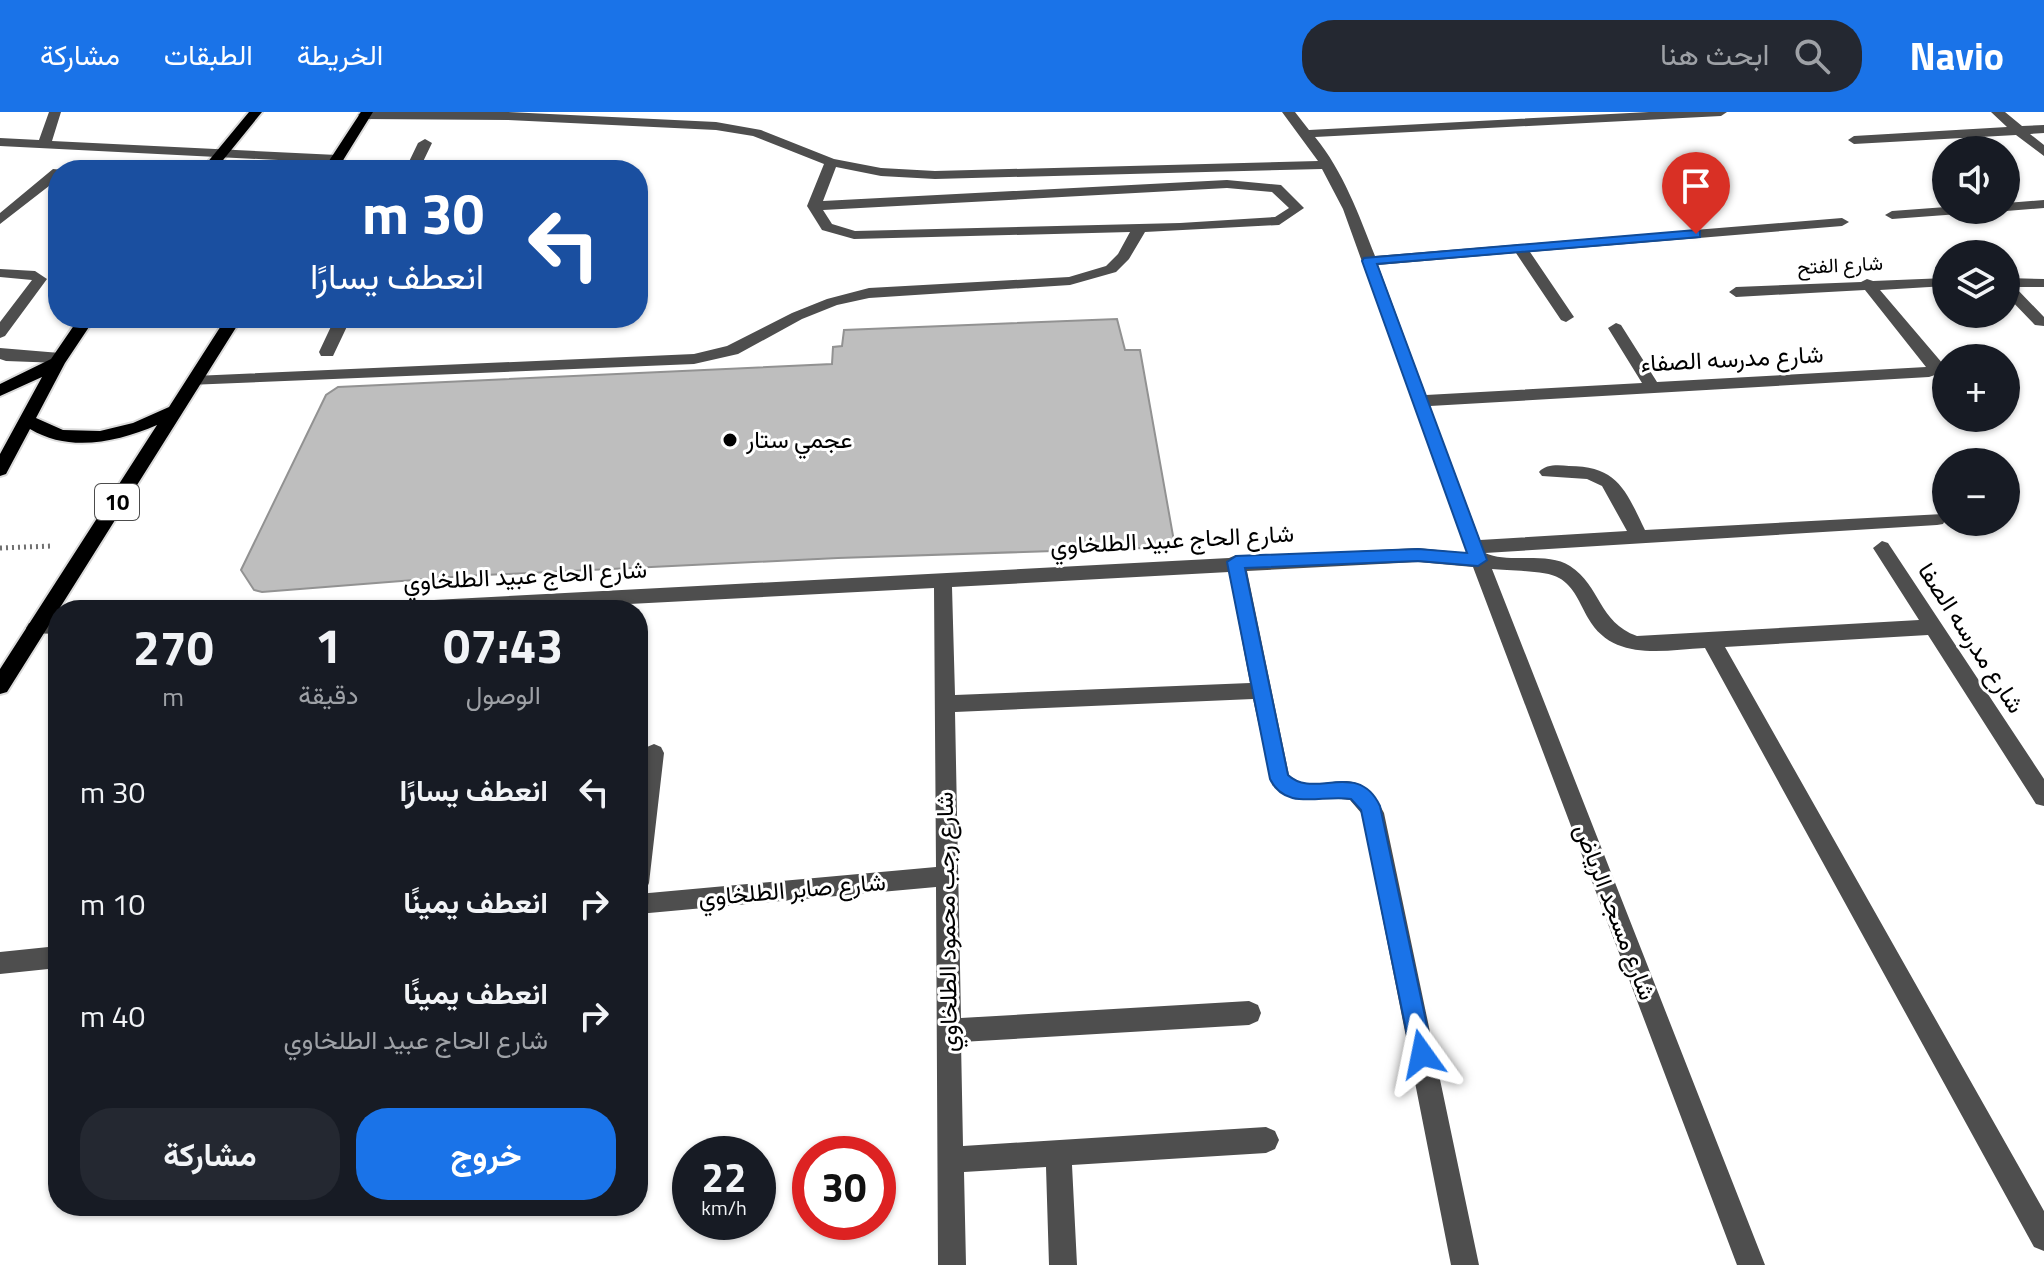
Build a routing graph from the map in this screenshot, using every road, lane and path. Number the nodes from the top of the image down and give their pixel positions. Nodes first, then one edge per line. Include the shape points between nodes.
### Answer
1 (55, 112) edge
2 (256, 112) edge
3 (1288, 112) edge
4 (1721, 112) edge
5 (1997, 112) edge
6 (366, 114) edge
7 (1559, 116) edge
8 (2044, 129) edge
9 (2018, 130) junction
10 (1307, 134) junction
11 (1854, 140) dead end
12 (0, 142) edge
13 (425, 143) dead end
14 (44, 144) junction
15 (90, 146) junction
16 (2044, 152) edge
17 (222, 153) junction
18 (73, 160) edge
19 (216, 160) edge
20 (293, 160) edge
21 (336, 160) edge
22 (417, 160) edge
23 (831, 162) junction
24 (1328, 165) junction
25 (48, 180) edge
26 (2044, 204) edge
27 (814, 206) junction
28 (2020, 206) edge
29 (1932, 212) edge
30 (1892, 215) dead end
31 (0, 220) edge
32 (1842, 222) dead end
33 (1140, 228) junction
34 (1520, 248) junction
35 (1369, 261) junction
36 (0, 273) edge
37 (1932, 282) edge
38 (1867, 283) junction
39 (2044, 283) edge
40 (2020, 284) edge
41 (1736, 292) dead end
42 (2020, 300) edge
43 (1566, 317) dead end
44 (2040, 322) dead end
45 (80, 328) edge
46 (228, 328) edge
47 (338, 328) edge
48 (1616, 328) dead end
49 (0, 333) edge
50 (327, 352) dead end
51 (0, 353) edge
52 (58, 360) junction
53 (194, 381) junction
54 (1653, 388) junction
55 (0, 391) edge
56 (1420, 401) junction
57 (175, 410) junction
58 (27, 420) junction
59 (0, 470) edge
60 (1548, 472) dead end
61 (1932, 519) edge
62 (1639, 537) junction
63 (90, 544) junction
64 (0, 548) edge
65 (1882, 548) dead end
66 (1476, 553) junction
67 (1236, 562) junction
68 (943, 579) junction
69 (54, 600) edge
70 (560, 600) edge
71 (48, 609) edge
72 (48, 627) edge
73 (1933, 627) junction
74 (36, 628) junction
75 (1711, 640) junction
76 (0, 686) edge
77 (1261, 691) junction
78 (945, 704) junction
79 (654, 753) dead end
80 (2044, 797) edge
81 (648, 802) edge
82 (946, 876) junction
83 (648, 903) edge
84 (48, 958) edge
85 (0, 963) edge
86 (1249, 1013) dead end
87 (949, 1031) junction
88 (1266, 1140) dead end
89 (1058, 1153) junction
90 (950, 1160) junction
91 (2044, 1237) edge
92 (952, 1265) edge
93 (1063, 1265) edge
94 (1465, 1265) edge
95 (1751, 1265) edge

1 - 14 street
2 - 17 main road
3 - 10 street, شارع مسجد الرياض
4 - 7 street
5 - 9 street
6 - 21 main road
6 - 23 street via 716,126 756,133
7 - 10 street
8 - 9 street
9 - 11 street
9 - 16 street
10 - 24 street, شارع مسجد الرياض
12 - 14 street
13 - 22 street
14 - 15 street
15 - 17 street
15 - 18 street
17 - 19 main road
17 - 20 street
23 - 24 street via 935,175
23 - 27 street
24 - 35 street, شارع مسجد الرياض
25 - 31 street
26 - 28 street
27 - 33 street via 827,227 854,235
27 - 33 street via 1227,184 1276,188 1297,208 1279,221
29 - 30 street
32 - 34 street
33 - 53 street via 1111,269 1070,281 869,293 797,316 732,350 694,359
34 - 35 street
34 - 43 street
35 - 56 street, شارع مسجد الرياض
36 - 49 street via 40,279
37 - 38 street, شارع الفتح
38 - 41 street, شارع الفتح
38 - 54 street, شارع مدرسه الصفاء via 1935,369
39 - 40 street
42 - 44 street
45 - 52 main road
46 - 53 main road, 10
47 - 50 street
48 - 54 street
51 - 52 street
52 - 55 main road
52 - 58 main road
53 - 57 main road, 10
54 - 56 street, شارع مدرسه الصفاء
56 - 66 street, شارع مسجد الرياض
57 - 58 main road via 148,424 89,438 62,437
57 - 63 main road, 10
58 - 59 main road
60 - 62 street via 1583,470 1603,476 1616,490
61 - 62 street
62 - 66 street
63 - 64 path
63 - 69 main road, 10
65 - 73 street, شارع مدرسه الصفا
66 - 67 street, شارع الحاج عبيد الطلخاوي
66 - 75 street, شارع الحاج عبيد الطلخاوي via 1561,569 1578,581 1605,628 1624,641
66 - 95 street, شارع مسجد الرياض
67 - 68 street, شارع الحاج عبيد الطلخاوي
67 - 77 street
68 - 70 street, شارع الحاج عبيد الطلخاوي
68 - 78 street, شارع رجب محمود الطلخاوي
71 - 74 main road, 10
72 - 74 street
73 - 75 street, شارع الحاج عبيد الطلخاوي
73 - 80 street, شارع مدرسه الصفا
74 - 76 main road, 10
75 - 91 street
77 - 78 street
77 - 94 street via 1283,784 1302,792 1348,789 1370,806
78 - 82 street, شارع رجب محمود الطلخاوي
79 - 81 street
82 - 83 street, شارع صابر الطلخاوي
82 - 87 street, شارع رجب محمود الطلخاوي
84 - 85 street
86 - 87 street
87 - 90 street, شارع رجب محمود الطلخاوي
88 - 89 street
89 - 90 street
89 - 93 street
90 - 92 street, شارع رجب محمود الطلخاوي

